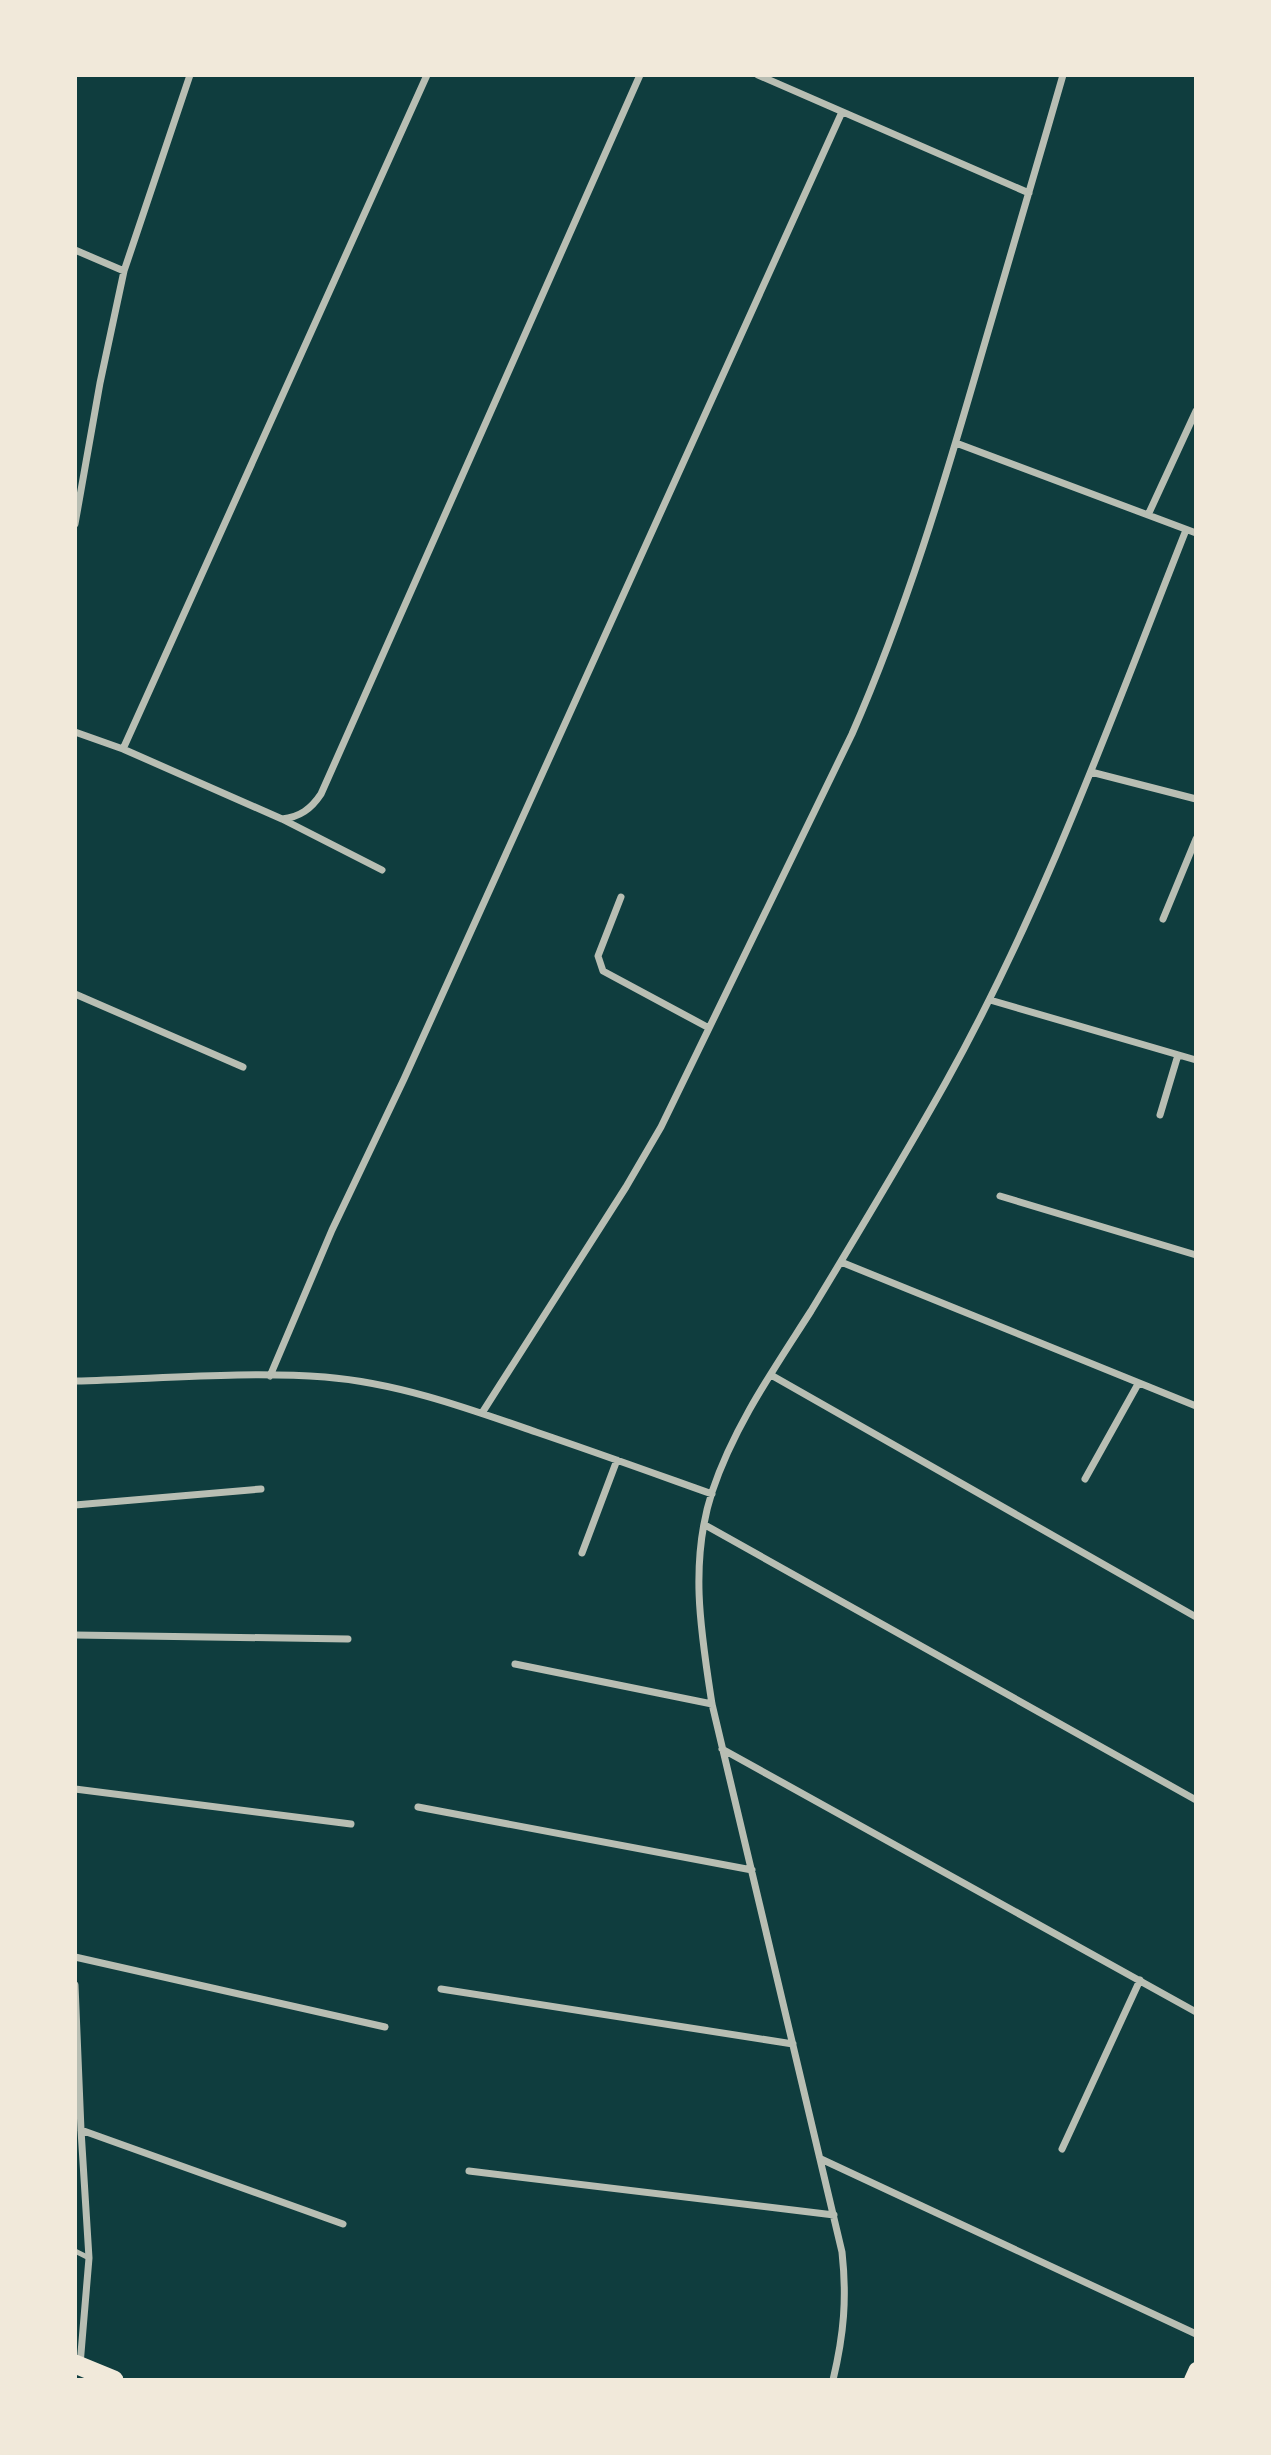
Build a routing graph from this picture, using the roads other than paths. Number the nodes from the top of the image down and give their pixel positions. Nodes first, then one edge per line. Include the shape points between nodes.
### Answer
1 (190, 75) edge
2 (427, 75) edge
3 (640, 75) edge
4 (758, 75) edge
5 (1063, 75) edge
6 (774, 79) edge
7 (842, 112) junction
8 (1029, 193) junction
9 (75, 250) edge
10 (124, 271) junction
11 (1196, 411) edge
12 (956, 443) junction
13 (1148, 515) junction
14 (75, 524) edge
15 (1186, 530) junction
16 (1196, 533) edge
17 (75, 732) edge
18 (123, 749) junction
19 (1091, 772) junction
20 (1196, 799) edge
21 (282, 819) junction
22 (1196, 839) edge
23 (382, 870) dead end
24 (621, 897) dead end
25 (1163, 919) dead end
26 (75, 994) edge
27 (990, 1000) junction
28 (709, 1028) junction
29 (1178, 1055) junction
30 (1196, 1060) edge
31 (243, 1067) dead end
32 (1160, 1115) dead end
33 (1000, 1196) dead end
34 (1196, 1255) edge
35 (841, 1262) junction
36 (771, 1375) junction
37 (270, 1376) junction
38 (75, 1381) edge
39 (1138, 1384) junction
40 (1196, 1406) edge
41 (482, 1413) junction
42 (617, 1460) junction
43 (1085, 1479) dead end
44 (261, 1489) dead end
45 (712, 1494) junction
46 (75, 1505) edge
47 (705, 1525) junction
48 (582, 1553) dead end
49 (1196, 1617) edge
50 (75, 1635) edge
51 (348, 1639) dead end
52 (515, 1664) dead end
53 (712, 1704) junction
54 (722, 1749) junction
55 (75, 1789) edge
56 (1196, 1800) edge
57 (418, 1807) dead end
58 (351, 1824) dead end
59 (752, 1870) junction
60 (75, 1957) edge
61 (1140, 1980) junction
62 (75, 1985) edge
63 (441, 1989) dead end
64 (1196, 2012) edge
65 (385, 2027) dead end
66 (793, 2044) junction
67 (80, 2130) junction
68 (1062, 2149) dead end
69 (821, 2159) junction
70 (469, 2171) dead end
71 (834, 2215) junction
72 (343, 2224) dead end
73 (75, 2251) edge
74 (89, 2258) junction
75 (1196, 2334) edge
76 (78, 2365) edge
77 (1196, 2369) edge
78 (114, 2380) edge
79 (833, 2380) edge
80 (1191, 2380) edge

1 - 10 street
2 - 18 street
3 - 21 street via 321,794 305,811
4 - 6 street
5 - 8 street
6 - 7 street
7 - 8 street
7 - 37 street via 332,1230
8 - 12 street
9 - 10 street
10 - 14 street
11 - 13 street
12 - 13 street
12 - 28 street via 876,679
13 - 15 street
15 - 16 street
15 - 19 street
17 - 18 street
18 - 21 street
19 - 20 street
19 - 27 street
21 - 23 street
22 - 25 street
24 - 28 street via 598,956 603,971
26 - 31 street
27 - 29 street
27 - 35 street
28 - 41 street via 626,1187
29 - 30 street
29 - 32 street
33 - 34 street
35 - 36 street
35 - 39 street
36 - 45 street via 737,1430
36 - 49 street
37 - 38 street
37 - 41 street via 326,1377 379,1385
39 - 40 street
39 - 43 street
41 - 42 street
42 - 45 street
42 - 48 street
44 - 46 street
45 - 47 street
47 - 53 street via 698,1572 699,1619
47 - 56 street
50 - 51 street
52 - 53 street
53 - 54 street
54 - 59 street
54 - 61 street
55 - 58 street
57 - 59 street
59 - 66 street
60 - 65 street
61 - 64 street
61 - 68 street
62 - 67 street
63 - 66 street
66 - 69 street
67 - 72 street
67 - 74 street
69 - 71 street
69 - 75 street
70 - 71 street
71 - 79 street via 846,2286 845,2320
73 - 74 lane
74 - 76 street
76 - 78 highway
77 - 80 main road

